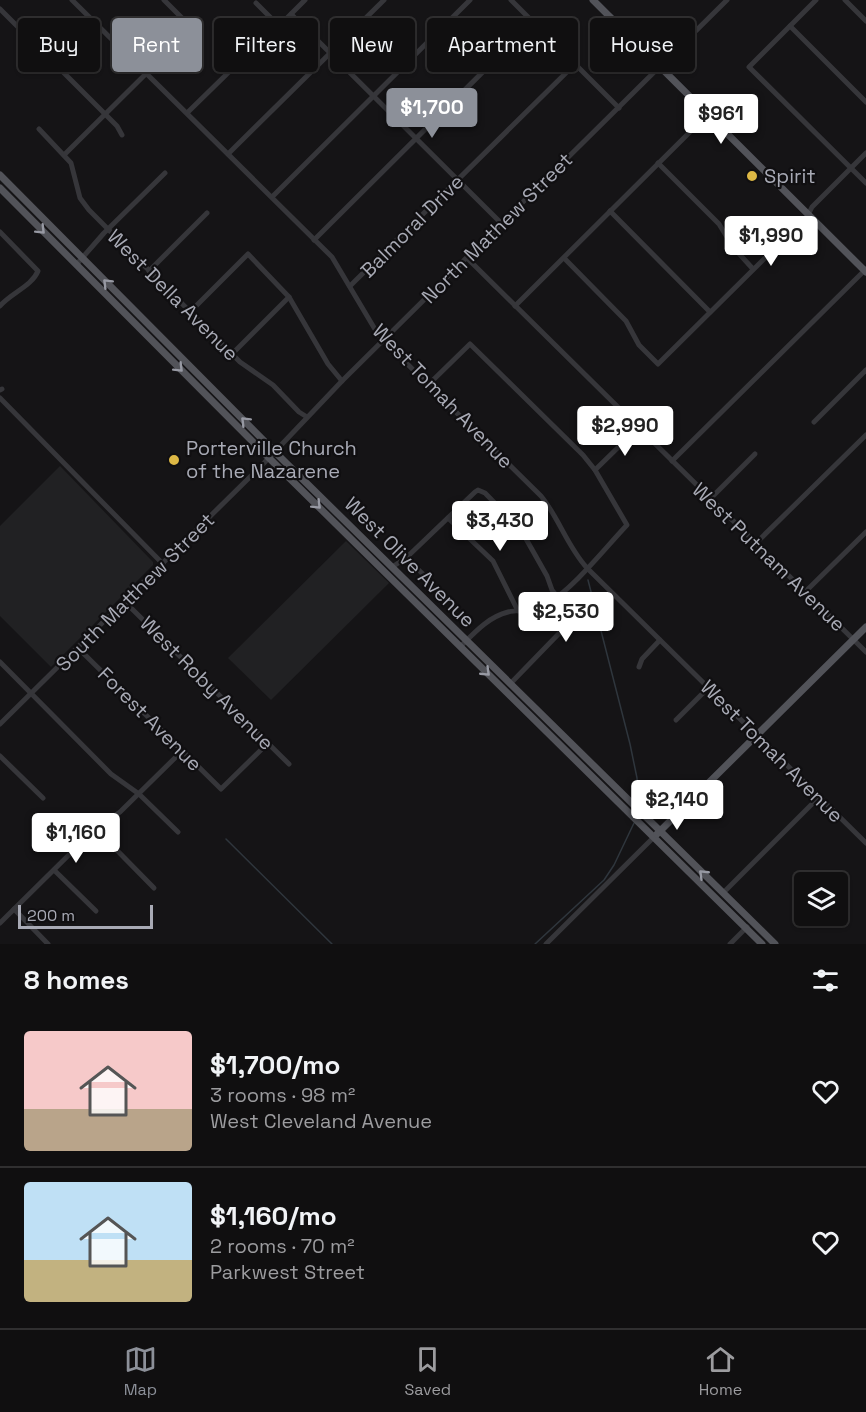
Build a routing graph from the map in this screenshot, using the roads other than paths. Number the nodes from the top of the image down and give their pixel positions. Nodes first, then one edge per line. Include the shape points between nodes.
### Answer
1 (72, 0) edge
2 (305, 0) edge
3 (384, 0) edge
4 (470, 0) edge
5 (511, 0) edge
6 (593, 0) edge
7 (727, 0) edge
8 (816, 0) edge
9 (844, 0) edge
10 (167, 1) edge
11 (256, 3) dead end
12 (0, 9) edge
13 (291, 14) junction
14 (366, 18) edge
15 (529, 18) edge
16 (611, 18) edge
17 (866, 21) edge
18 (790, 26) junction
19 (695, 32) edge
20 (330, 52) edge
21 (330, 54) edge
22 (578, 67) edge
23 (229, 72) edge
24 (350, 72) edge
25 (483, 72) edge
26 (567, 72) edge
27 (654, 72) edge
28 (666, 72) edge
29 (147, 73) junction
30 (373, 96) junction
31 (866, 102) edge
32 (619, 108) junction
33 (187, 113) junction
34 (708, 114) junction
35 (105, 115) junction
36 (39, 129) dead end
37 (122, 135) dead end
38 (416, 138) junction
39 (866, 153) edge
40 (228, 154) junction
41 (64, 155) junction
42 (658, 163) junction
43 (851, 168) junction
44 (165, 173) dead end
45 (0, 176) edge
46 (458, 180) junction
47 (866, 183) edge
48 (0, 188) edge
49 (272, 197) junction
50 (610, 211) junction
51 (207, 213) dead end
52 (808, 214) junction
53 (502, 224) junction
54 (108, 229) junction
55 (0, 232) edge
56 (314, 240) junction
57 (82, 258) junction
58 (467, 258) junction
59 (564, 258) junction
60 (76, 265) junction
61 (753, 269) junction
62 (865, 270) edge
63 (149, 271) junction
64 (350, 286) junction
65 (0, 293) edge
66 (289, 297) junction
67 (6, 299) junction
68 (0, 306) edge
69 (515, 306) junction
70 (190, 312) junction
71 (710, 312) junction
72 (384, 341) junction
73 (232, 354) junction
74 (866, 370) edge
75 (342, 381) junction
76 (429, 385) junction
77 (0, 398) edge
78 (307, 417) junction
79 (814, 422) dead end
80 (638, 428) junction
81 (866, 435) edge
82 (274, 452) junction
83 (754, 454) dead end
84 (269, 458) junction
85 (672, 461) junction
86 (595, 471) junction
87 (710, 499) junction
88 (448, 518) junction
89 (866, 532) edge
90 (755, 544) junction
91 (406, 558) junction
92 (163, 564) junction
93 (392, 567) junction
94 (587, 568) junction
95 (425, 576) dead end
96 (804, 593) junction
97 (557, 597) junction
98 (125, 602) junction
99 (518, 611) junction
100 (866, 627) edge
101 (660, 640) junction
102 (853, 640) junction
103 (467, 641) junction
104 (460, 647) junction
105 (78, 648) junction
106 (866, 652) edge
107 (0, 662) edge
108 (639, 667) dead end
109 (510, 684) junction
110 (708, 688) junction
111 (31, 693) junction
112 (676, 720) dead end
113 (0, 724) edge
114 (756, 735) junction
115 (268, 742) junction
116 (182, 751) junction
117 (0, 756) edge
118 (289, 764) dead end
119 (139, 794) junction
120 (819, 797) junction
121 (43, 798) dead end
122 (96, 829) junction
123 (660, 831) junction
124 (178, 832) dead end
125 (654, 837) junction
126 (866, 843) edge
127 (54, 870) junction
128 (153, 888) dead end
129 (723, 893) junction
130 (14, 909) junction
131 (96, 911) dead end
132 (752, 922) junction
133 (0, 923) edge
134 (746, 928) junction
135 (48, 944) edge
136 (546, 944) edge
137 (730, 944) edge
138 (762, 944) edge
139 (775, 944) edge

1 - 29 street, West Tomah Avenue
2 - 13 street
3 - 14 street
4 - 30 street
5 - 15 street
6 - 16 main road
7 - 19 street, North Mathew Street
8 - 18 street
9 - 17 street
10 - 29 street via 192,28
11 - 13 street via 279,26
12 - 35 street
13 - 20 street
18 - 31 street
18 - 43 street via 749,67
21 - 40 street
22 - 32 street
23 - 33 street
24 - 30 street
25 - 38 street
26 - 46 street, Balmoral Drive
27 - 32 street, North Mathew Street
28 - 34 main road
29 - 33 street, West Tomah Avenue
29 - 35 street
30 - 38 street
30 - 49 street
32 - 53 street, North Mathew Street
33 - 40 street, West Tomah Avenue
34 - 42 street
34 - 52 main road
35 - 37 street
35 - 41 street
36 - 41 street
38 - 46 street
38 - 56 street
39 - 43 street
40 - 49 street, West Tomah Avenue
41 - 54 street, West Della Avenue via 73,168 82,201
42 - 50 street
42 - 61 street via 719,224
43 - 47 street
43 - 52 street
44 - 54 street
45 - 57 main road, West Olive Avenue
46 - 53 street
46 - 64 street, Balmoral Drive
48 -> 60 main road, West Olive Avenue
49 - 56 street, West Tomah Avenue
50 - 59 street
50 - 71 street
51 - 63 street
52 - 61 street via 788,239
52 - 62 main road
53 - 58 street, North Mathew Street
54 - 57 street
54 - 63 street, West Della Avenue
55 - 67 street via 38,271
56 - 64 street, West Tomah Avenue via 336,262
57 - 60 street
82 -> 57 main road, West Olive Avenue
58 - 69 street, West Putnam Avenue
58 - 72 street, North Mathew Street
59 - 69 street
59 - 71 street via 626,321 639,345 658,364
60 -> 84 main road, West Olive Avenue
61 - 71 street
62 - 85 street
63 - 70 street, West Della Avenue
64 - 72 street, West Tomah Avenue
65 - 67 street
66 - 70 street via 248,254
66 - 73 street
66 - 75 street
67 - 68 street
69 - 80 street, West Putnam Avenue
70 - 73 street, West Della Avenue
72 - 75 street, North Mathew Street
72 - 76 street, West Tomah Avenue
73 - 78 street, West Della Avenue
74 - 79 street
75 - 78 street, North Mathew Street
76 - 86 street via 470,344
76 - 94 street, West Tomah Avenue via 541,496
77 - 92 street
78 - 82 street, North Mathew Street
80 - 85 street, West Putnam Avenue
80 - 86 street
81 - 90 street
82 - 84 street, North Mathew Street
82 - 93 main road, West Olive Avenue
83 - 87 street
84 - 92 street, South Matthew Street
84 -> 104 main road, West Olive Avenue
85 - 87 street, West Putnam Avenue
86 - 94 street via 627,525
87 - 90 street, West Putnam Avenue
88 - 91 street
88 - 97 street via 475,492 484,493 521,530
88 - 99 street via 493,561
89 - 96 street
90 - 96 street, West Putnam Avenue
91 - 93 street
91 - 95 street
92 - 98 street, South Matthew Street
93 - 103 main road, West Olive Avenue
94 - 97 street
94 - 101 street, West Tomah Avenue
96 - 102 street, West Putnam Avenue
97 - 99 street via 540,607
97 - 109 street via 574,618
98 - 105 street, South Matthew Street
98 - 115 street, West Roby Avenue
99 - 103 street via 490,619
100 - 102 main road
101 - 108 street
101 - 110 street, West Tomah Avenue
102 - 106 street, West Putnam Avenue
102 - 114 main road
103 - 104 street
103 - 109 main road, West Olive Avenue
104 -> 125 main road, West Olive Avenue
105 - 111 street, South Matthew Street
105 - 116 street, Forest Avenue
107 - 111 street
109 - 123 main road, West Olive Avenue
110 - 112 street
110 - 114 street, West Tomah Avenue
111 - 113 street, South Matthew Street
111 - 119 street via 111,774
114 - 120 street, West Tomah Avenue
114 - 123 main road
115 - 116 street, Forest Avenue via 221,789
115 - 118 street, West Roby Avenue
116 - 119 street
117 - 121 street
119 - 122 street
119 - 124 street
120 - 126 street, West Tomah Avenue
120 - 129 street
122 - 127 street
122 - 128 street
123 - 125 main road
129 -> 123 main road, West Olive Avenue
125 - 134 main road, West Olive Avenue
125 - 136 street
127 - 130 street
127 - 131 street
129 - 132 main road, West Olive Avenue
130 - 133 street
130 - 135 street
132 - 134 street
132 - 139 main road, West Olive Avenue
134 - 137 street
134 - 138 main road, West Olive Avenue

